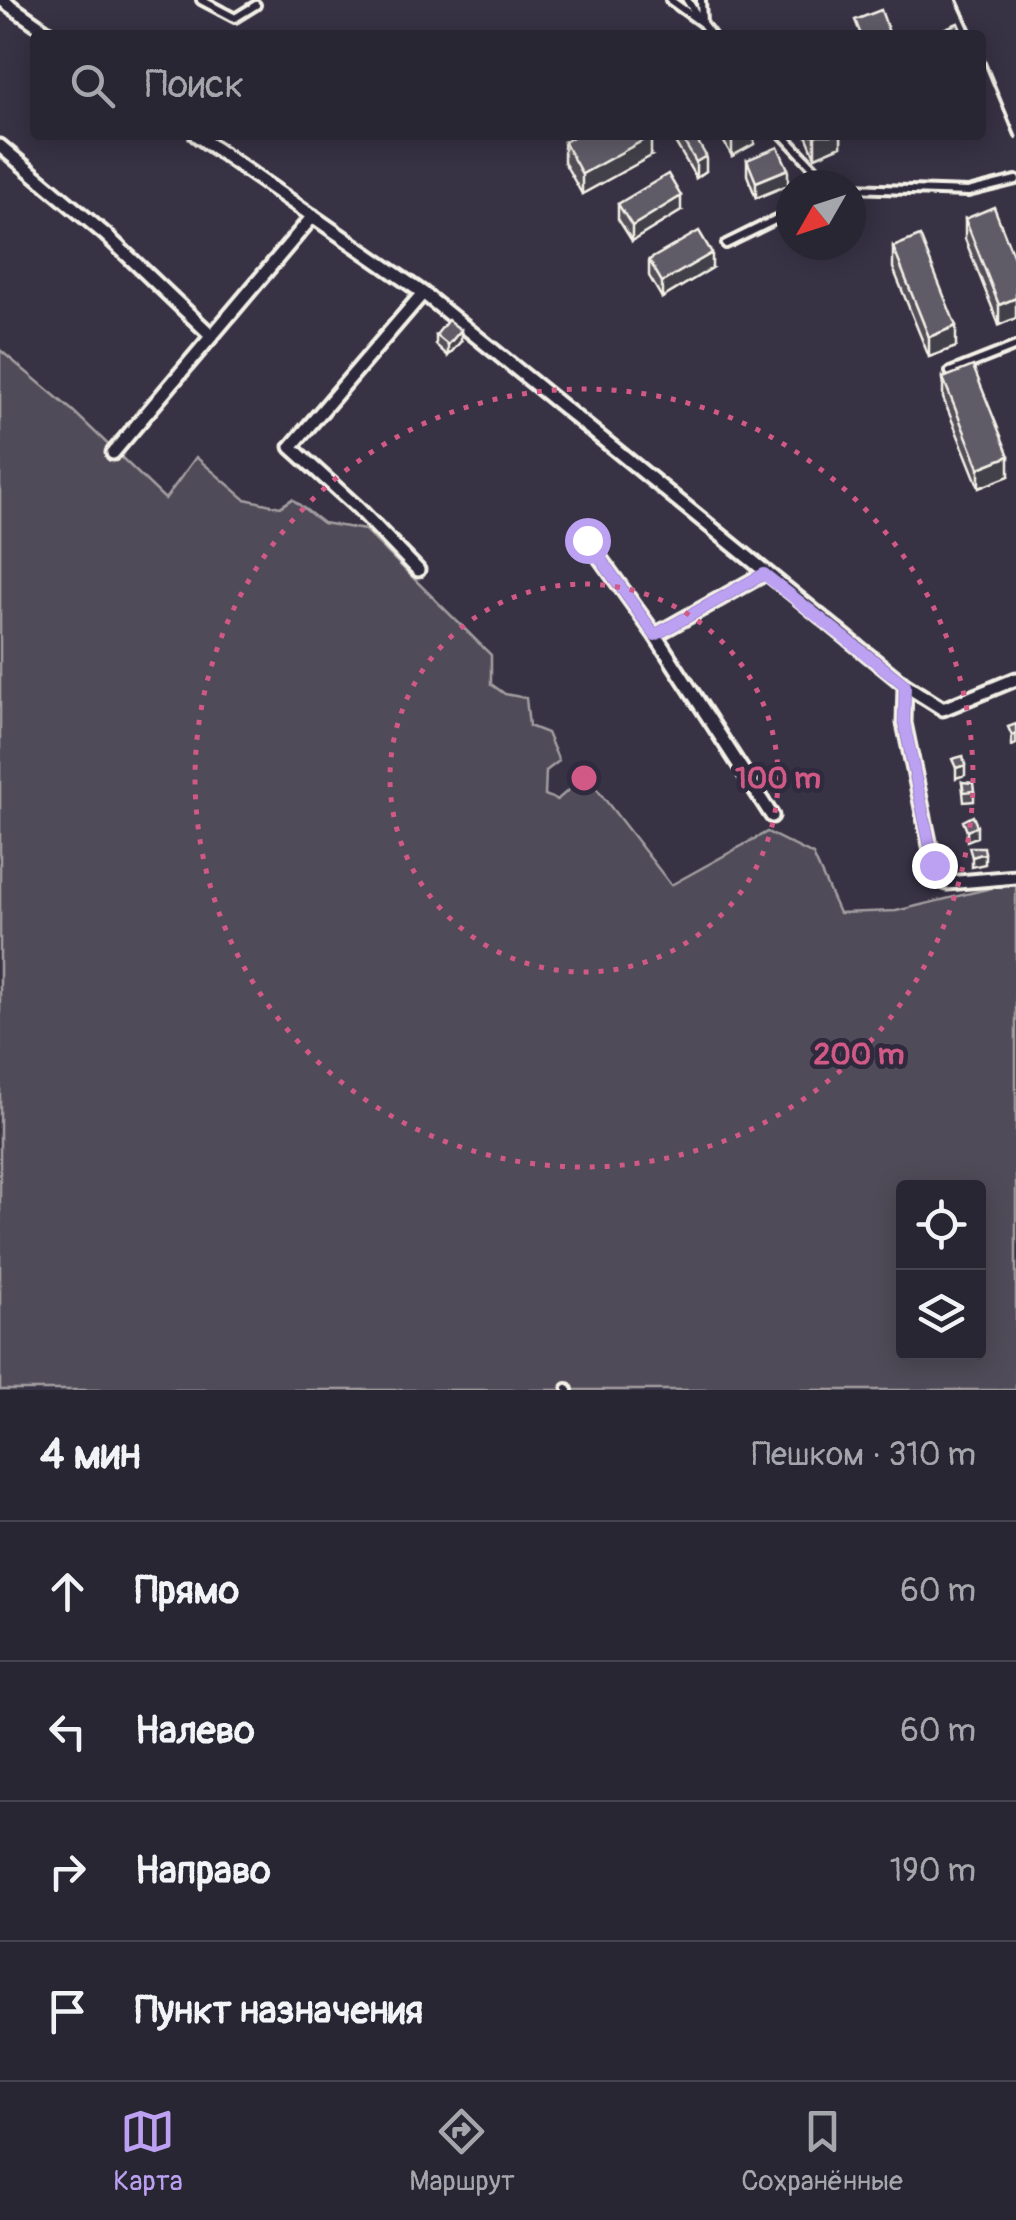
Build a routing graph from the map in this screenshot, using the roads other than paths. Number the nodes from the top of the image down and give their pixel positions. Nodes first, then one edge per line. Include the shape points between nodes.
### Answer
1 (2, 0) edge
2 (201, 0) edge
3 (670, 0) edge
4 (687, 0) edge
5 (701, 0) edge
6 (256, 5) dead end
7 (702, 23) junction
8 (45, 30) edge
9 (707, 30) edge
10 (203, 140) edge
11 (788, 140) edge
12 (0, 146) edge
13 (816, 170) edge
14 (1016, 180) edge
15 (866, 189) edge
16 (313, 216) junction
17 (776, 219) edge
18 (726, 244) dead end
19 (423, 292) junction
20 (212, 336) junction
21 (1016, 346) edge
22 (950, 372) edge
23 (113, 453) dead end
24 (587, 540) dead end
25 (418, 570) dead end
26 (764, 574) junction
27 (655, 635) junction
28 (1016, 679) edge
29 (905, 685) junction
30 (772, 816) dead end
31 (1016, 876) edge

1 - 8 street
2 - 6 lane via 235,18
3 - 7 lane
4 - 7 lane
5 - 7 lane
7 - 9 lane
10 - 16 street
11 - 13 lane
12 - 20 street
14 - 15 lane via 968,192
16 - 19 street
16 - 20 street
17 - 18 lane
19 - 25 street via 290,448
19 - 26 street
20 - 23 street
21 - 22 lane
24 - 27 street
26 - 27 street
26 - 29 street
27 - 30 street
28 - 29 street via 942,709
29 - 31 street via 904,722 934,865 947,882

